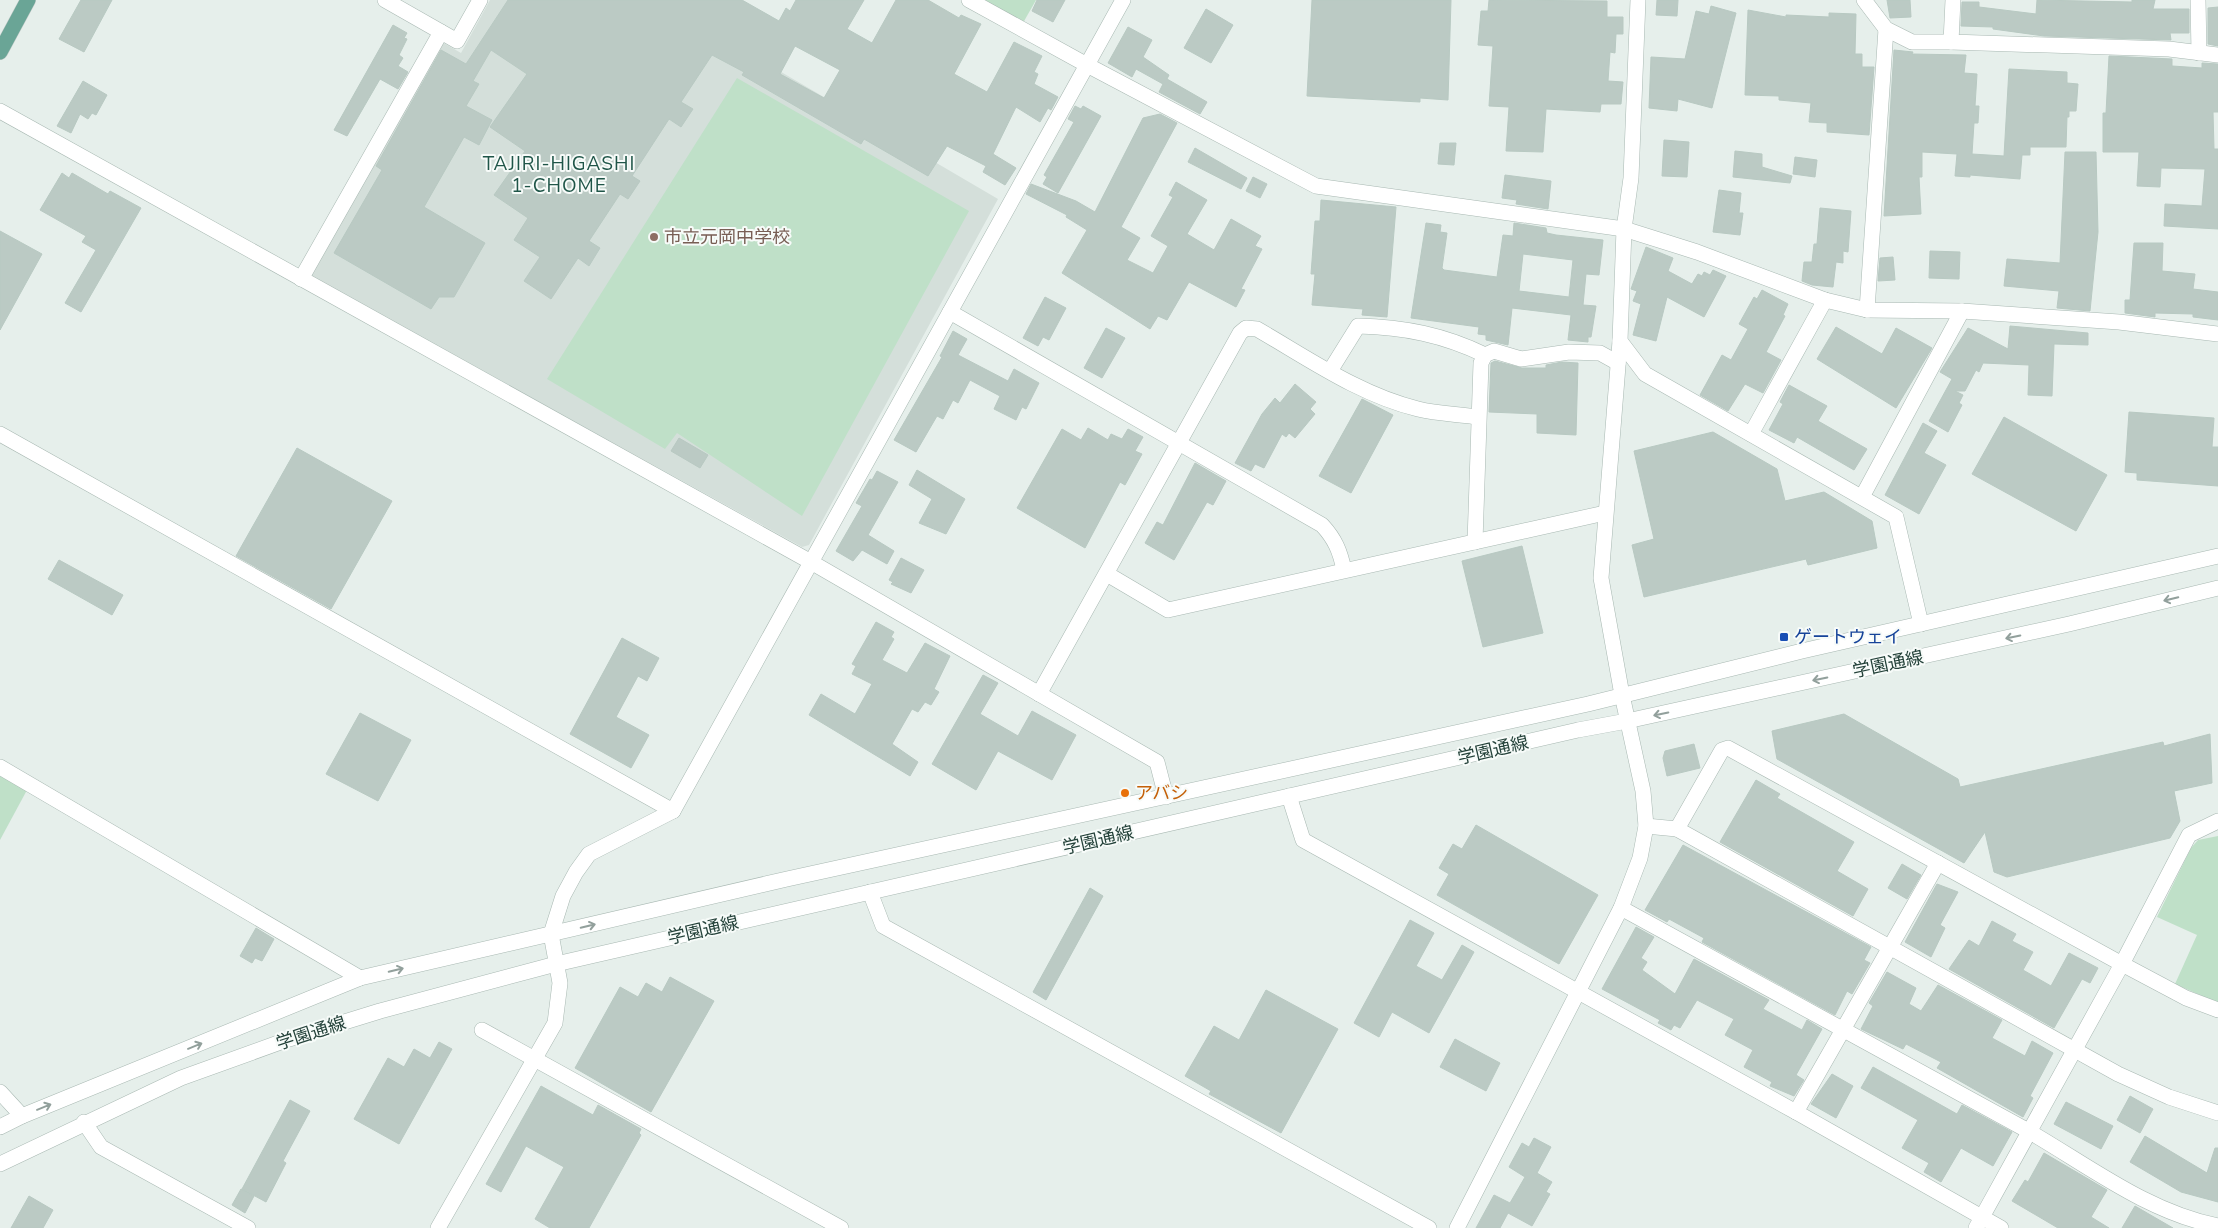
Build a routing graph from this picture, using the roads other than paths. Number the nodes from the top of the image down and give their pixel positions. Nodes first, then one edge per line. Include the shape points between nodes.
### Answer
1 (28, 0) edge
2 (385, 0) edge
3 (480, 0) edge
4 (970, 0) edge
5 (1122, 0) edge
6 (1638, 0) edge
7 (1864, 0) edge
8 (1953, 0) edge
9 (2198, 0) edge
10 (1886, 29) junction
11 (441, 32) junction
12 (1951, 42) junction
13 (0, 52) edge
14 (2199, 52) junction
15 (2218, 54) edge
16 (1087, 65) junction
17 (0, 111) edge
18 (1624, 229) junction
19 (301, 279) junction
20 (1825, 300) junction
21 (1867, 310) junction
22 (1962, 311) junction
23 (950, 312) junction
24 (2218, 334) edge
25 (1620, 341) junction
26 (1485, 355) junction
27 (1618, 362) junction
28 (1330, 370) junction
29 (1478, 417) junction
30 (0, 434) edge
31 (1751, 434) junction
32 (1180, 443) junction
33 (1862, 497) junction
34 (1605, 513) junction
35 (1475, 542) junction
36 (2218, 556) edge
37 (812, 562) junction
38 (1344, 570) junction
39 (1106, 574) junction
40 (2218, 588) edge
41 (1921, 624) junction
42 (1039, 694) junction
43 (1622, 695) junction
44 (1627, 722) junction
45 (0, 767) edge
46 (1289, 796) junction
47 (1166, 797) junction
48 (673, 811) junction
49 (2218, 822) edge
50 (1646, 826) junction
51 (1677, 829) junction
52 (1938, 862) junction
53 (870, 892) junction
54 (1621, 908) junction
55 (552, 934) junction
56 (1890, 947) junction
57 (556, 964) junction
58 (2122, 964) junction
59 (360, 978) junction
60 (1579, 992) junction
61 (2218, 1010) edge
62 (1843, 1029) junction
63 (482, 1030) dead end
64 (2075, 1050) junction
65 (536, 1060) junction
66 (0, 1092) edge
67 (1796, 1112) junction
68 (2218, 1113) edge
69 (22, 1116) junction
70 (84, 1122) junction
71 (0, 1127) edge
72 (2029, 1132) junction
73 (0, 1164) edge
74 (1979, 1223) edge
75 (2218, 1226) edge
76 (248, 1228) edge
77 (438, 1228) edge
78 (841, 1228) edge
79 (1429, 1228) edge
80 (1457, 1228) edge
81 (2001, 1228) edge

1 - 13 main road
2 - 11 street
3 - 11 street via 457,41
4 - 16 street
5 - 16 street
6 - 18 street via 1631,178
7 - 10 street
8 - 12 street
9 - 14 street
10 - 12 street via 1912,42
10 - 21 street
11 - 19 street
12 - 14 street
14 - 15 street
16 - 18 street via 1316,186
16 - 23 street
17 - 19 street
18 - 20 street via 1697,252
18 - 25 street
19 - 37 street
20 - 21 street
20 - 31 street
21 - 22 street
22 - 24 street via 2119,322
22 - 33 street
23 - 32 street
23 - 37 street
25 - 27 street
25 - 31 street via 1645,374
26 - 27 street via 1494,351 1521,359 1569,352 1600,353
26 - 28 street via 1456,341 1419,332 1358,326
26 - 29 street via 1481,363
27 - 34 street
28 - 29 street via 1360,389 1419,409
28 - 32 street via 1258,329 1246,328 1240,333
29 - 35 street
30 - 48 street
31 - 33 street
32 - 38 street via 1322,525 1333,537
32 - 39 street
33 - 41 street via 1896,517
34 - 35 street
34 - 43 street via 1601,578
35 - 38 street
36 - 41 street, 学園通線
37 - 42 street
37 - 48 street
38 - 39 street via 1168,610
39 - 42 street
40 -> 44 street, 学園通線
41 - 43 street, 学園通線
42 - 47 street via 1157,762
43 - 44 street
43 - 47 street, 学園通線
44 - 46 street, 学園通線 via 1578,730
44 - 50 street via 1643,791
45 - 59 street
46 - 53 street, 学園通線
46 - 60 street via 1303,840
55 -> 47 street, 学園通線
48 - 55 street via 589,854 562,896
49 - 58 street via 2189,835
50 - 51 street
50 - 54 street via 1640,858
51 - 52 street via 1722,750 1728,748
51 - 56 street
52 - 56 street
52 - 58 street
53 - 57 street, 学園通線
53 - 79 street via 883,926
54 - 60 street
54 - 62 street
55 - 57 street
59 -> 55 street, 学園通線
56 - 62 street
56 - 64 street
57 - 65 street via 560,983 556,1023
57 - 70 street, 学園通線 via 289,1039 181,1078
58 - 61 street via 2186,998
58 - 64 street
69 -> 59 street, 学園通線
60 - 67 street
60 - 80 street
62 - 67 street
62 - 72 street
63 - 65 street
64 - 68 street via 2161,1093
64 - 72 street
65 - 77 street
65 - 78 street
66 - 69 street
67 - 74 street
69 - 71 street, 学園通線
70 - 73 street, 学園通線
70 - 76 street via 101,1147
72 - 74 street
72 - 75 street via 2164,1209
74 - 81 street

